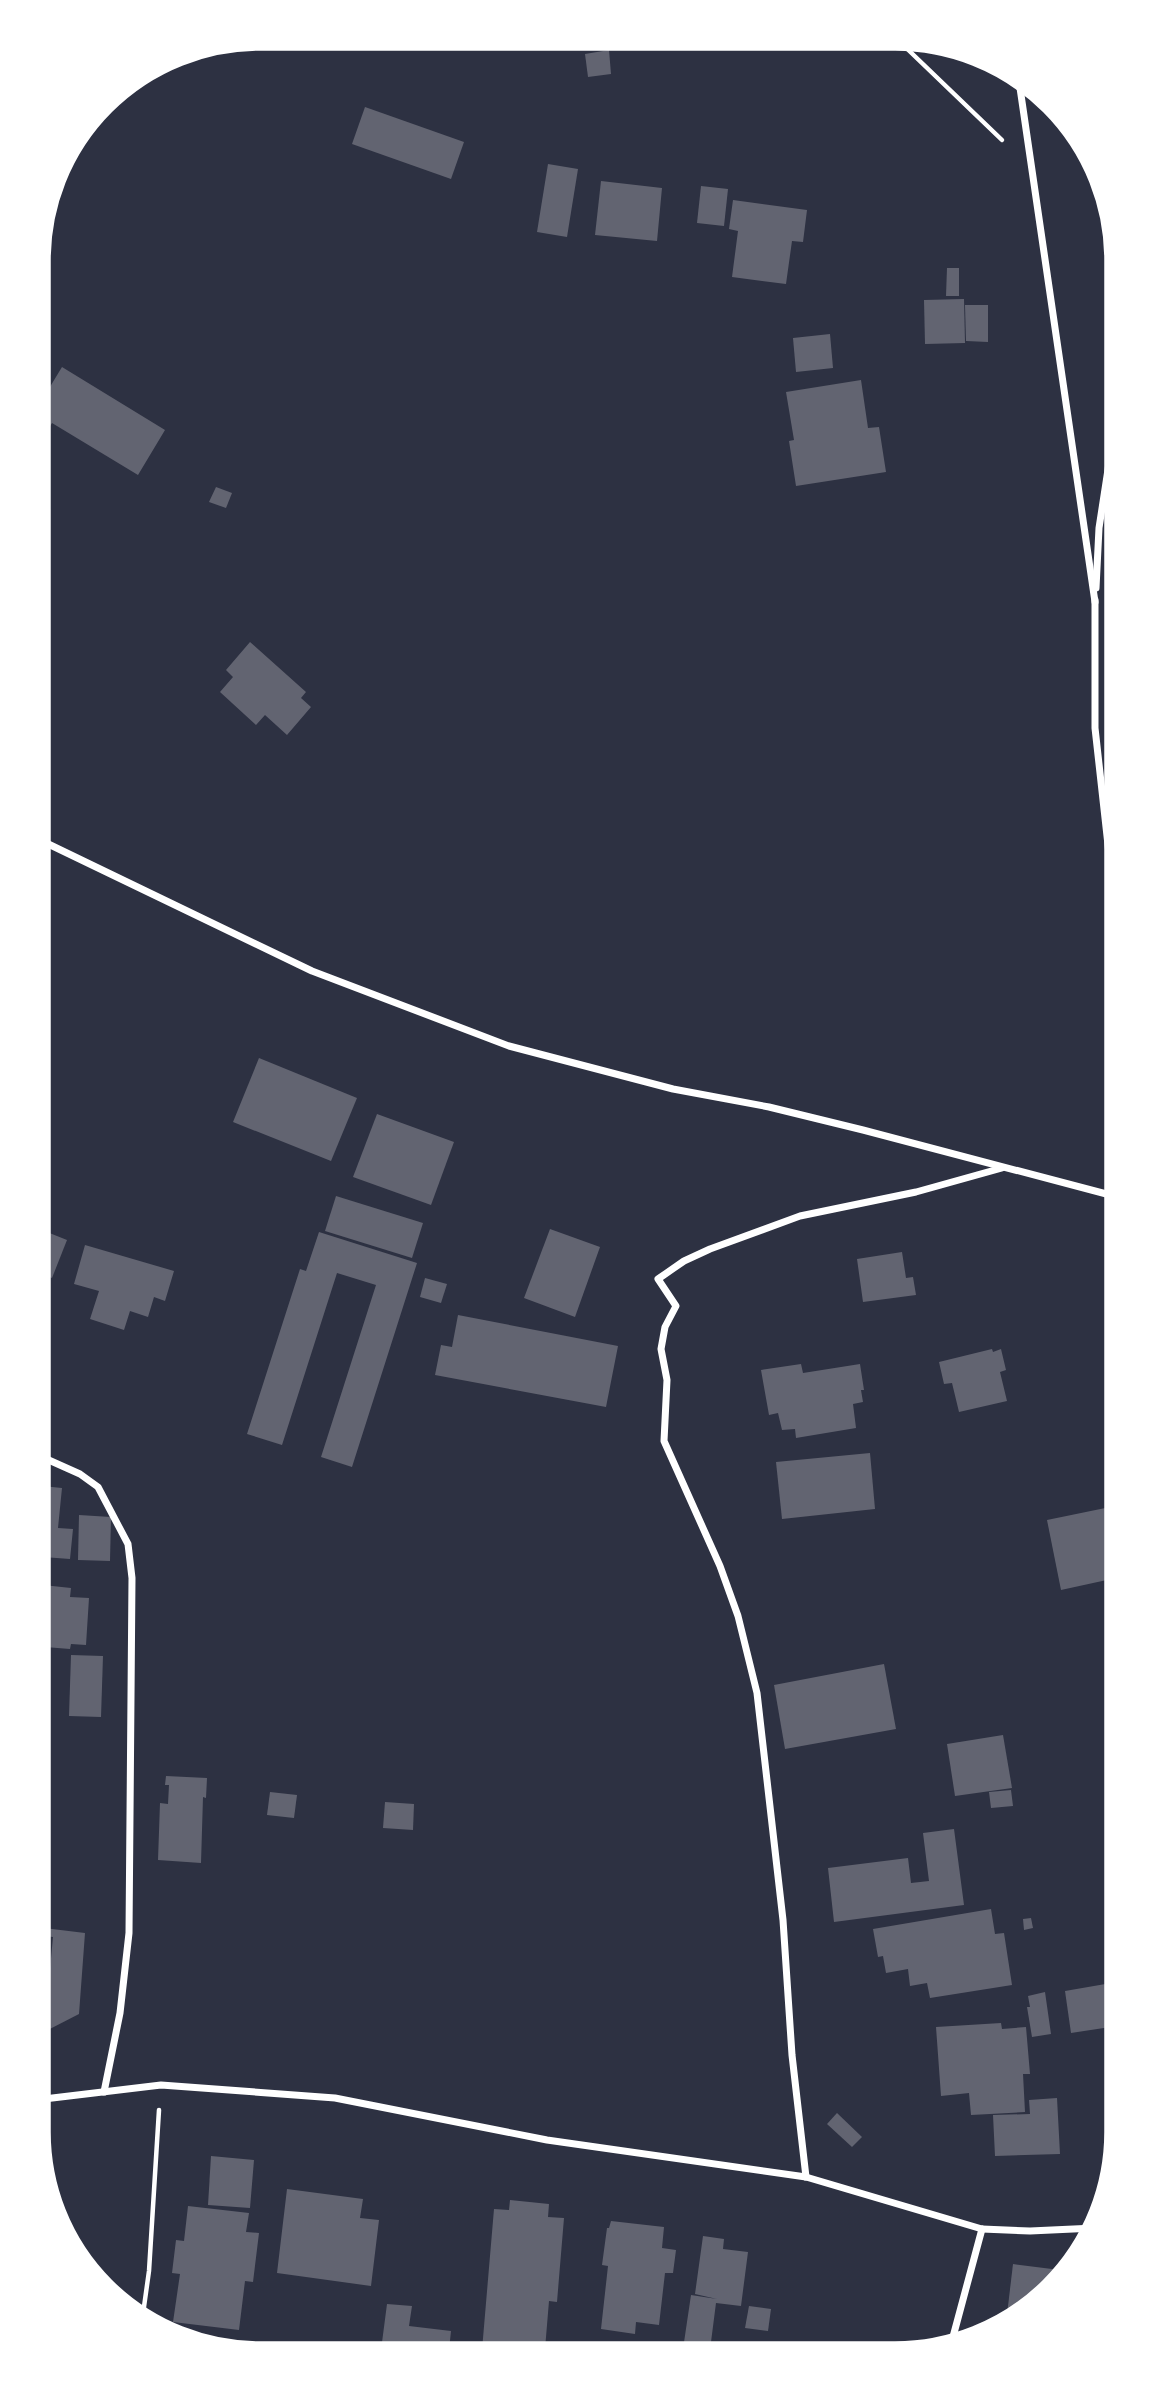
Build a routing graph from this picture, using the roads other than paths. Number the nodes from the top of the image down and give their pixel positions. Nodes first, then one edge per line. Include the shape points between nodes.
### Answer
1 (1021, 91) edge
2 (1106, 482) edge
3 (1095, 602) junction
4 (1106, 827) edge
5 (49, 844) edge
6 (1002, 1168) junction
7 (1106, 1194) edge
8 (49, 1460) edge
9 (104, 2092) junction
10 (49, 2098) edge
11 (806, 2177) junction
12 (982, 2229) junction
13 (1082, 2229) edge
14 (953, 2335) edge

1 - 3 street
2 - 3 street
3 - 4 street via 1095,728
5 - 6 street via 312,971 509,1046
6 - 7 street
6 - 11 street via 800,1216 710,1249 659,1279 676,1306 665,1327 662,1349 667,1380 664,1441 720,1566 757,1693
8 - 9 street via 98,1486 128,1545 132,1578 129,1933 120,2014
9 - 10 street
9 - 11 street via 161,2085 335,2098 547,2140
11 - 12 street
12 - 13 street
12 - 14 street

